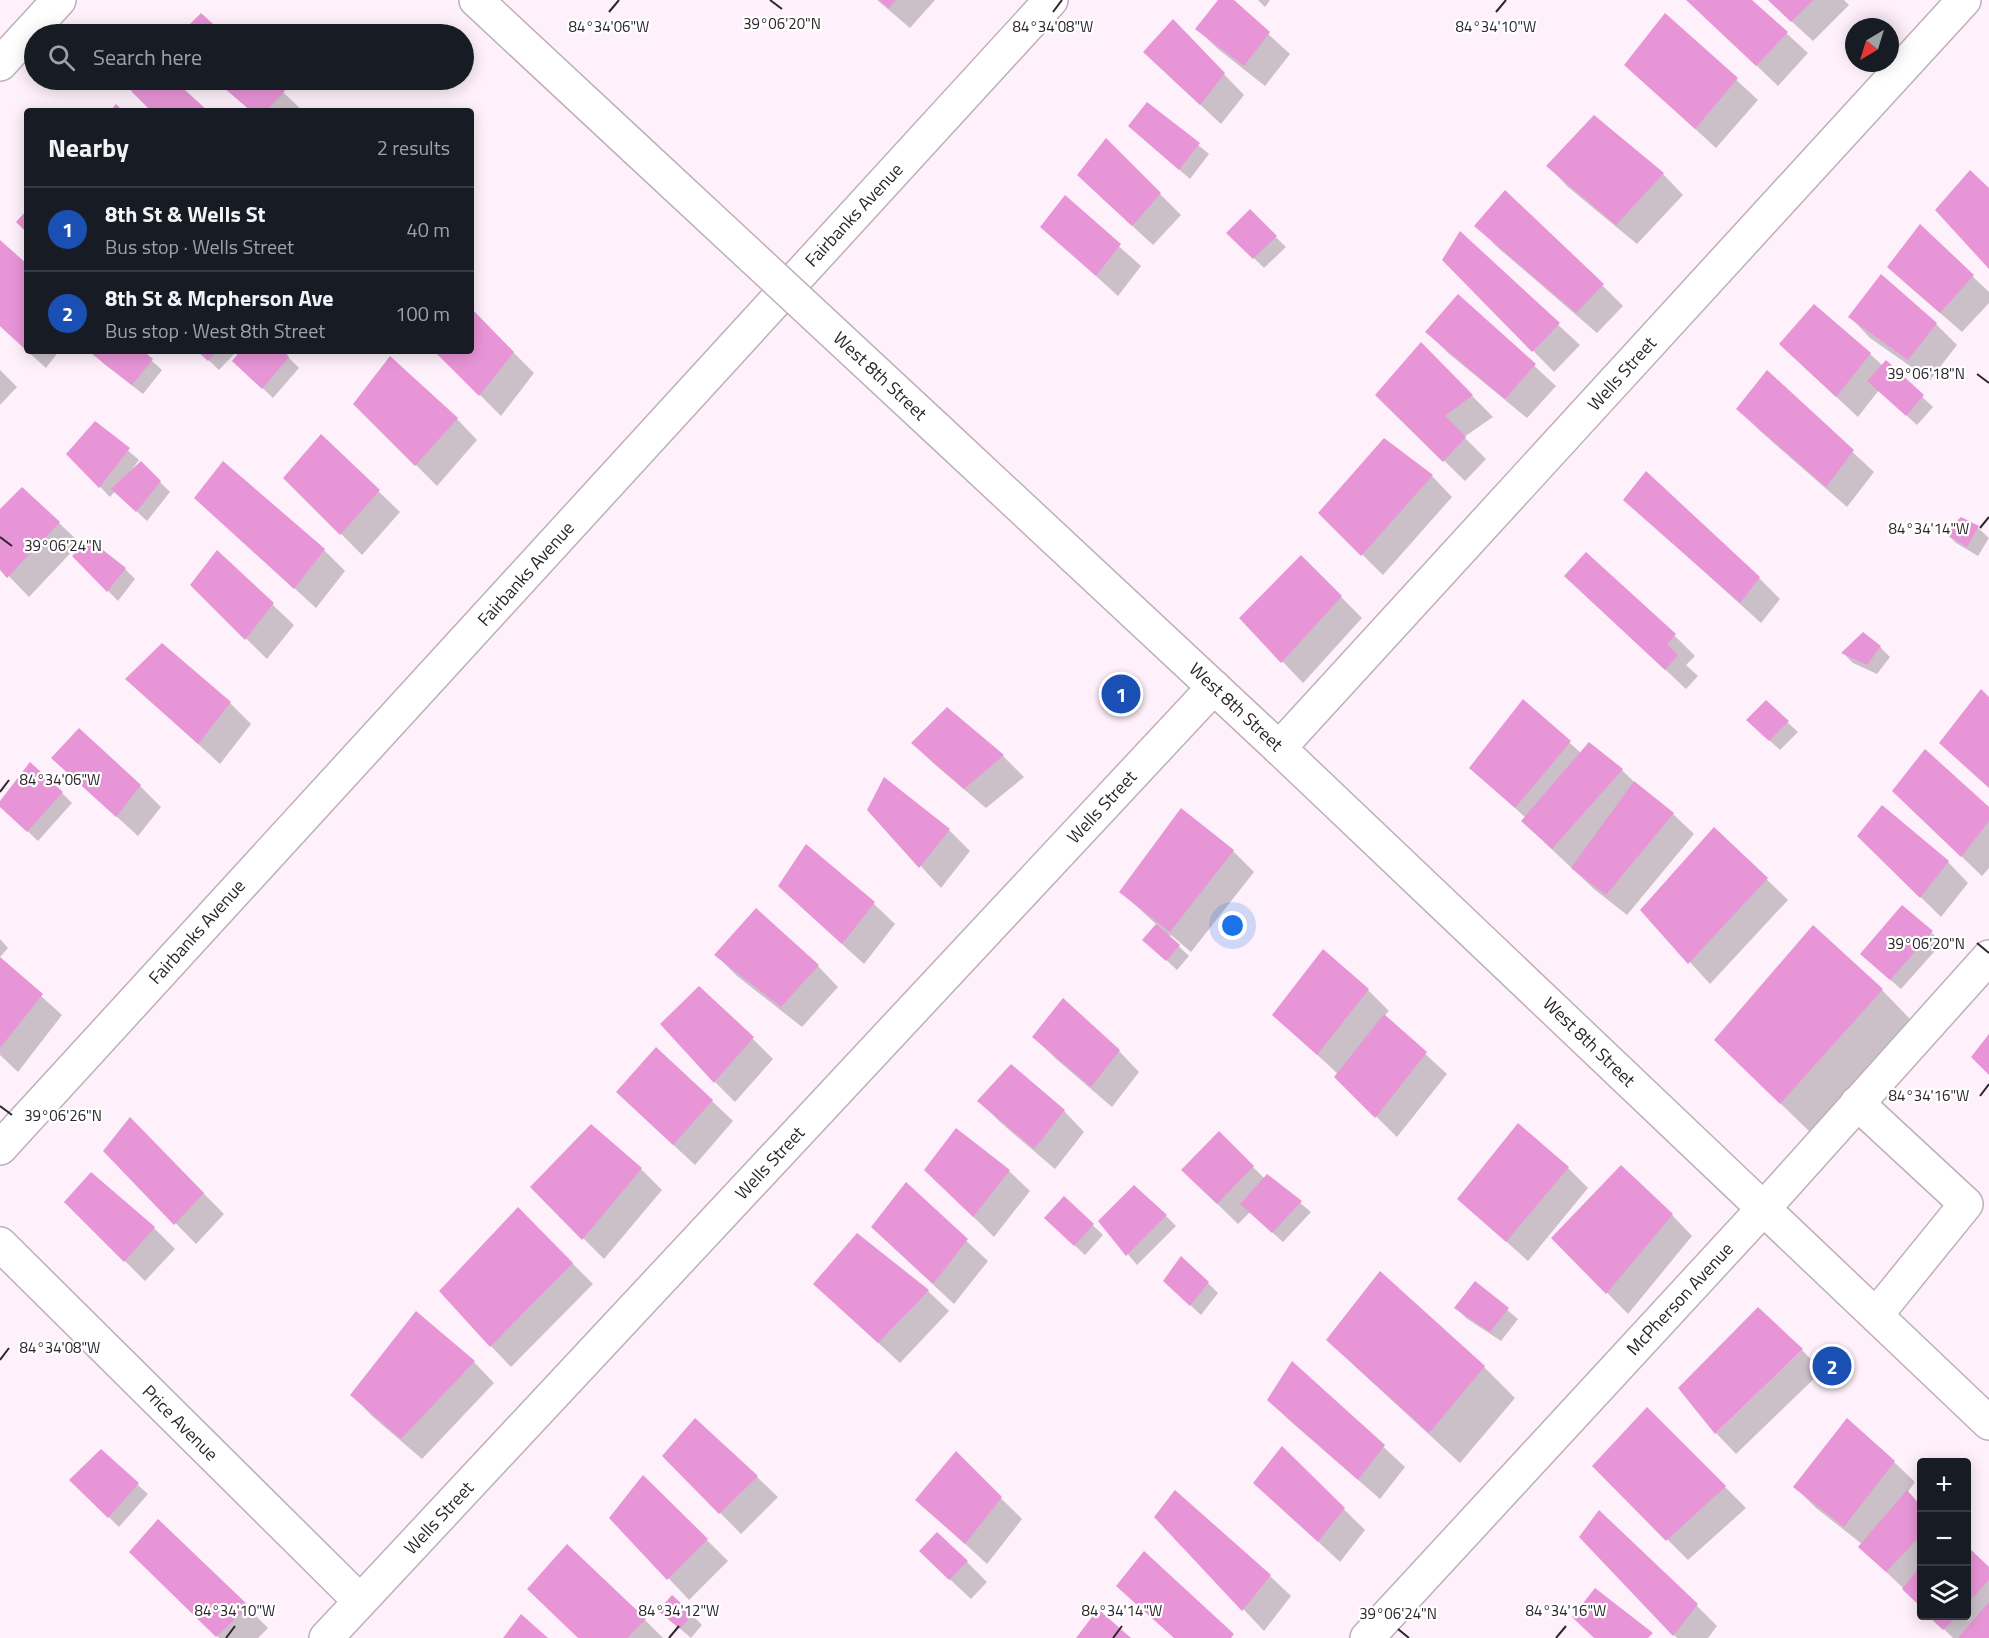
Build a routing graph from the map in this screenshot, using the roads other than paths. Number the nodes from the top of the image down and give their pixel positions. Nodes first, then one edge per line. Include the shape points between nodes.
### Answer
1 (59, 0) edge
2 (476, 0) edge
3 (1051, 0) edge
4 (1964, 0) edge
5 (37, 24) edge
6 (24, 38) edge
7 (0, 64) edge
8 (1214, 687) junction
9 (1279, 748) junction
10 (1989, 957) edge
11 (1857, 1103) junction
12 (0, 1148) edge
13 (1764, 1208) junction
14 (0, 1244) edge
15 (1876, 1315) junction
16 (1989, 1423) edge
17 (360, 1602) junction
18 (326, 1638) edge
19 (1367, 1638) edge

1 - 5 street
2 - 8 street, West 8th Street, bridge
3 - 12 street, Fairbanks Avenue
4 - 9 street, Wells Street
6 - 7 street
8 - 9 street, West 8th Street
8 - 17 street, Wells Street
9 - 13 street, West 8th Street
10 - 11 street, McPherson Avenue
11 - 13 street, McPherson Avenue
11 - 15 street via 1966,1204
13 - 15 street, West 8th Street
13 - 19 street, McPherson Avenue
14 - 17 street, Price Avenue
15 - 16 street, West 8th Street
17 - 18 street, Wells Street

